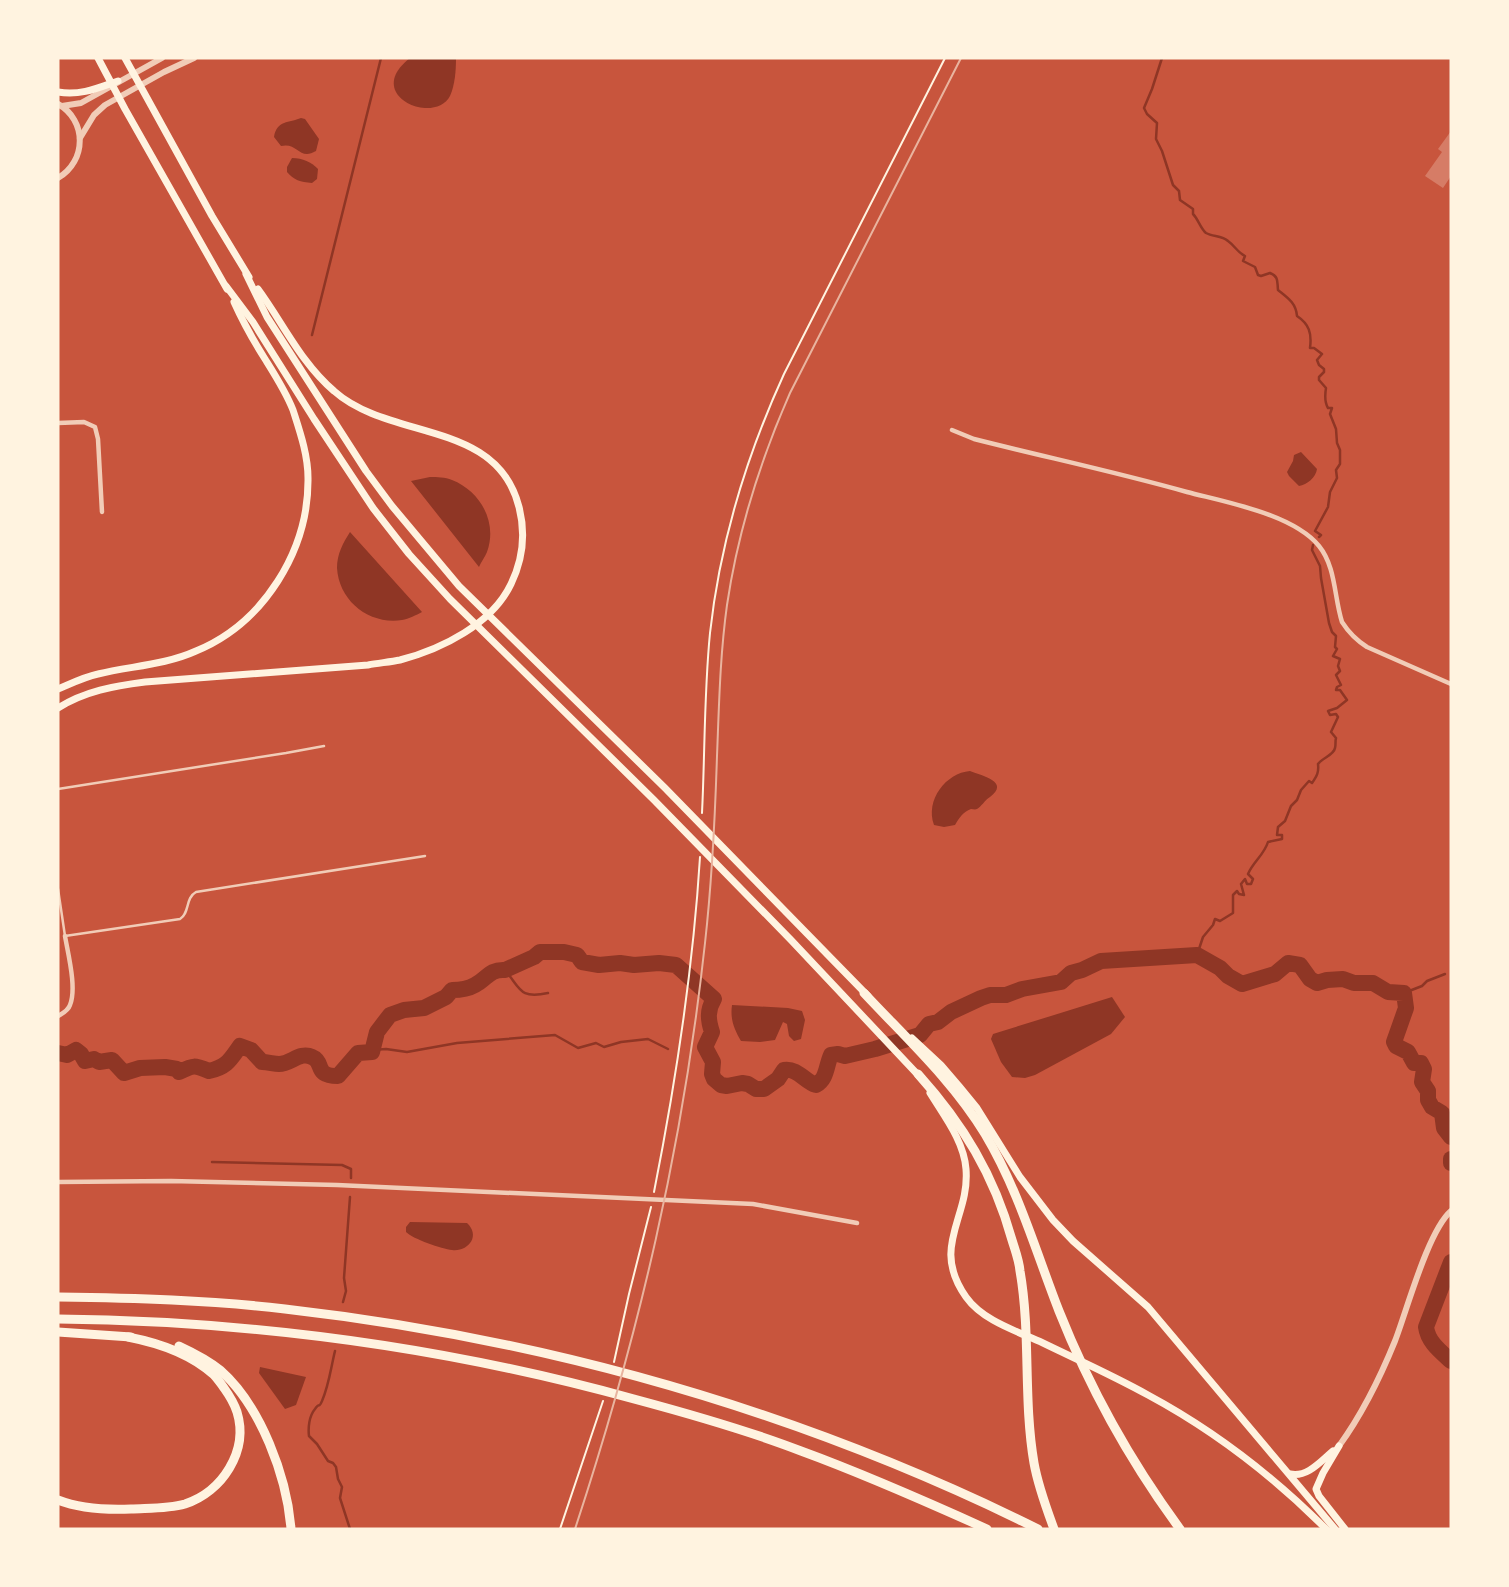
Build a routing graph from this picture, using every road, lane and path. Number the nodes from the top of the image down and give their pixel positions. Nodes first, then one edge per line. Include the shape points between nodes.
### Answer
1 (98, 58) edge
2 (162, 58) edge
3 (194, 58) edge
4 (945, 58) edge
5 (126, 60) edge
6 (118, 81) junction
7 (58, 92) edge
8 (60, 105) edge
9 (80, 138) junction
10 (58, 178) edge
11 (246, 274) junction
12 (226, 286) junction
13 (58, 423) edge
14 (952, 429) dead end
15 (102, 512) dead end
16 (1451, 684) edge
17 (58, 690) edge
18 (58, 708) edge
19 (324, 746) dead end
20 (58, 789) edge
21 (702, 821) dead end
22 (700, 855) dead end
23 (425, 856) dead end
24 (58, 889) edge
25 (65, 936) junction
26 (864, 993) joint
27 (58, 1016) edge
28 (937, 1065) junction
29 (917, 1074) junction
30 (58, 1182) edge
31 (654, 1191) dead end
32 (652, 1203) dead end
33 (1451, 1211) edge
34 (857, 1223) dead end
35 (58, 1297) edge
36 (58, 1319) edge
37 (58, 1332) edge
38 (128, 1337) junction
39 (620, 1343) dead end
40 (595, 1427) dead end
41 (1339, 1447) junction
42 (1286, 1471) junction
43 (58, 1500) edge
44 (290, 1529) edge
45 (560, 1529) edge
46 (986, 1529) edge
47 (1038, 1529) edge
48 (1054, 1529) edge
49 (1180, 1529) edge
50 (1326, 1529) edge
51 (1335, 1529) edge
52 (1345, 1529) edge

1 - 12 main road
2 - 6 street
3 - 9 street via 105,105
4 - 21 path via 784,374 744,473 724,544 713,612
5 - 11 main road
6 - 7 main road via 84,92
6 - 8 street via 81,103
8 - 9 street via 73,116
9 - 10 street via 77,159
11 - 18 main road via 302,356 334,392 376,416 460,441 501,471 516,494 523,520 524,548 517,572 507,592 478,623 445,643 400,660 108,687
11 - 26 main road via 267,317 358,459 436,560
12 - 17 main road via 291,407 304,445 306,511 295,548 276,586 253,614 225,636 172,660 95,674
12 - 29 main road via 373,508 409,554
13 - 15 street via 84,422 95,427
14 - 16 street via 974,439 1249,509 1296,528 1312,538 1327,559 1347,631 1367,647
19 - 20 lane
22 - 31 path via 685,1006
23 - 25 lane via 196,892 180,919
24 - 25 lane
25 - 27 street via 73,991 66,1012
26 - 28 highway
28 - 42 main road via 977,1108 1053,1220 1148,1307
28 - 49 highway via 998,1157 1102,1406
29 - 48 highway via 976,1151 1005,1214 1020,1270 1034,1462
29 - 50 main road via 956,1135 965,1159 966,1184 951,1255 958,1284 968,1300 989,1317 1205,1428 1265,1472
30 - 34 street via 337,1185 740,1203
32 - 39 path
33 - 41 street via 1430,1245 1378,1381
35 - 47 highway via 296,1310 446,1332 586,1362 806,1429
36 - 46 highway via 281,1331 517,1369 669,1408 799,1450
37 - 38 highway
38 - 43 highway via 171,1348 216,1377 237,1412 240,1427 232,1465 205,1496 183,1505 117,1509
38 - 44 highway via 150,1338 198,1354 242,1395 271,1449 286,1494
40 - 45 path
41 - 42 main road via 1305,1473
41 - 52 main road via 1316,1489
42 - 51 main road

